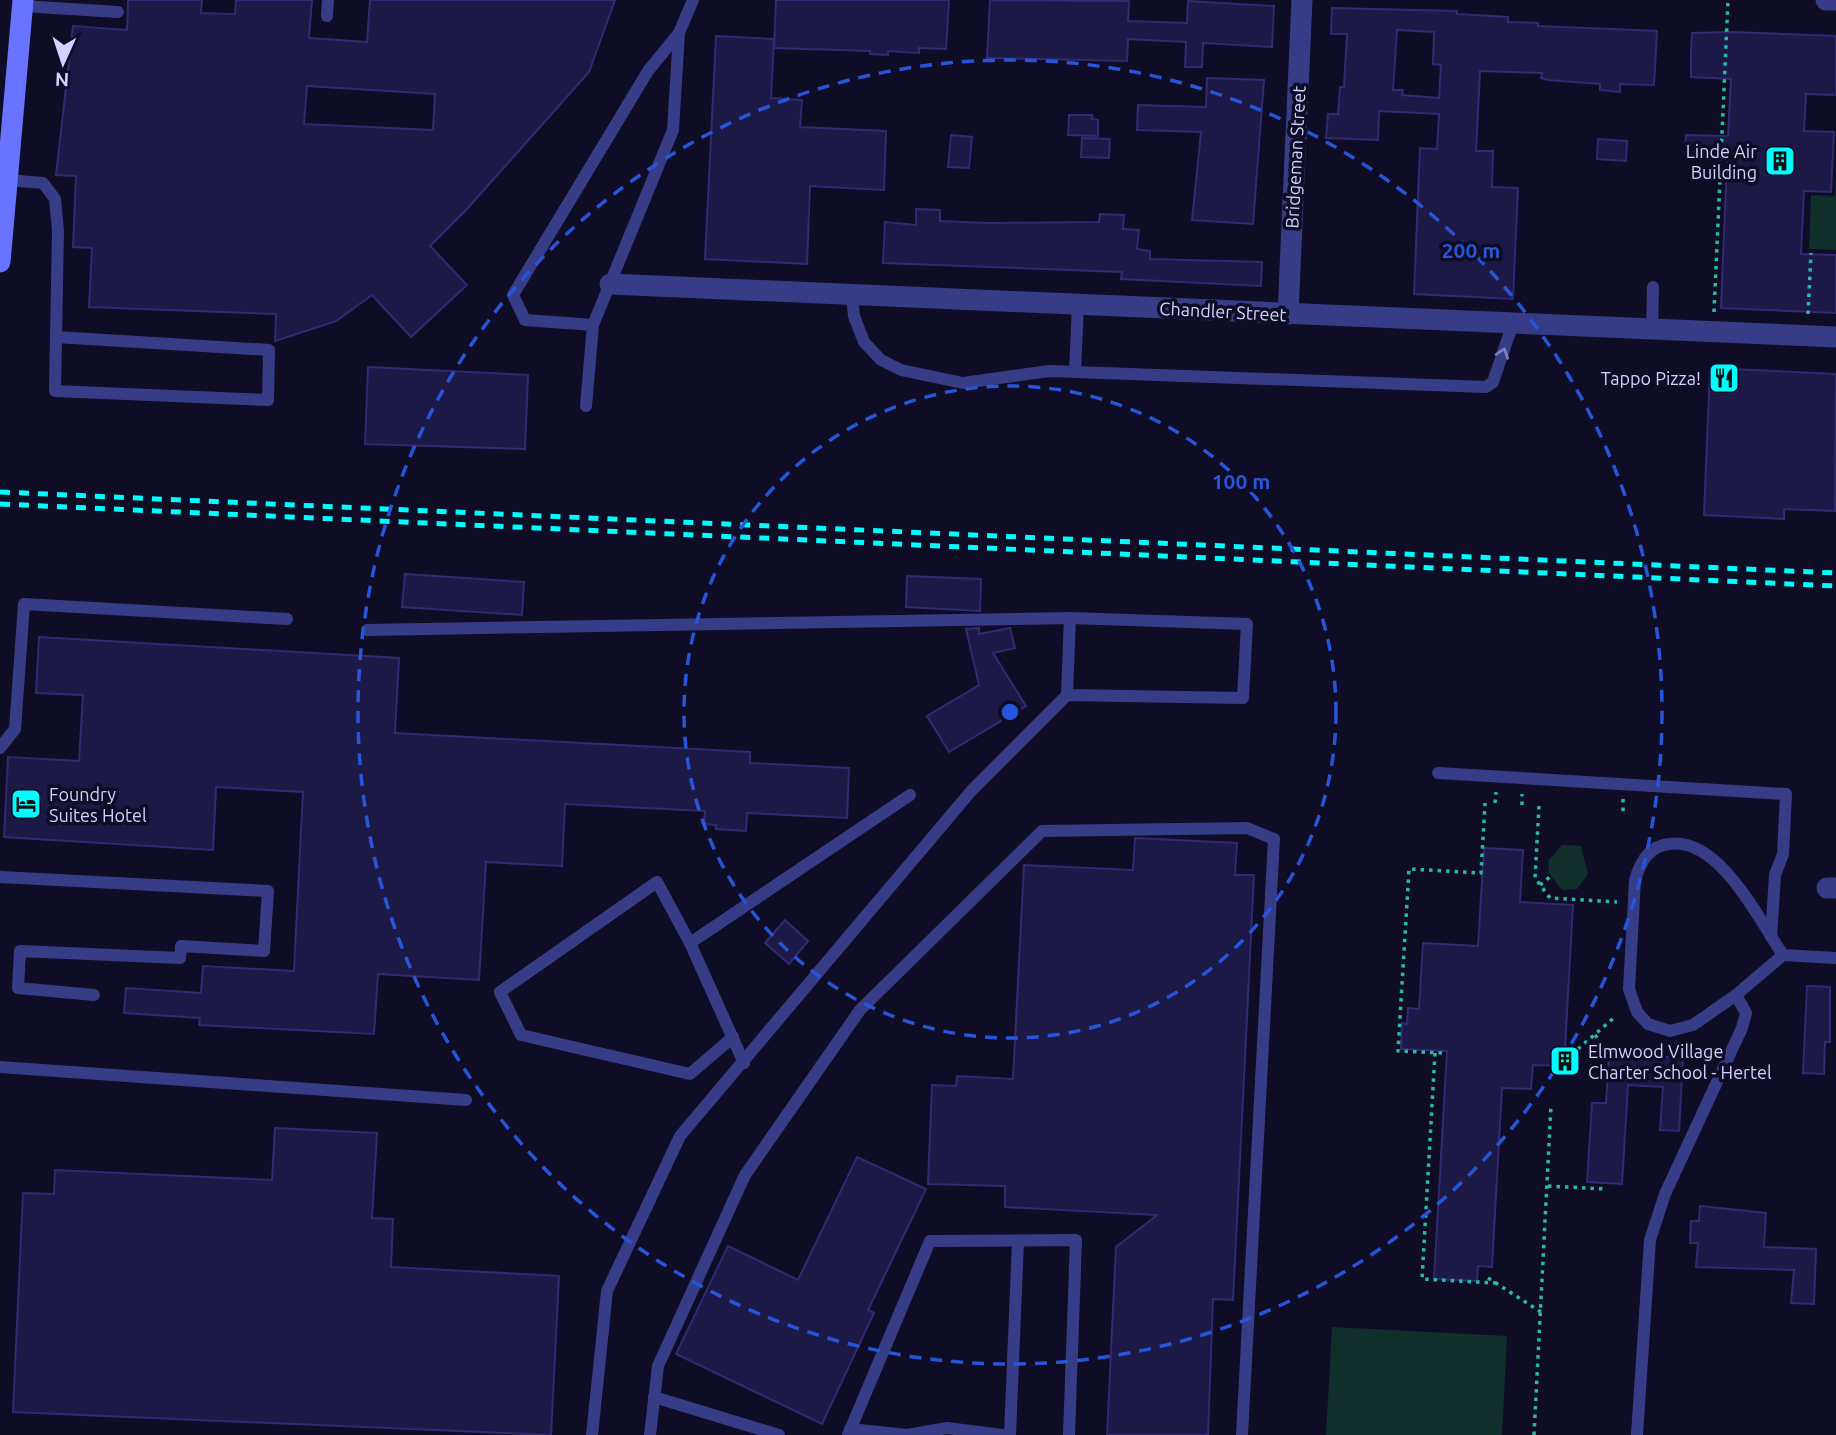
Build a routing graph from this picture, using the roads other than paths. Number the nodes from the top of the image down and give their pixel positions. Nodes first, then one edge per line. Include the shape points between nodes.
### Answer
1 (328, 0) edge
2 (693, 0) edge
3 (1303, 0) edge
4 (1826, 0) edge
5 (1836, 1) edge
6 (22, 3) edge
7 (118, 12) dead end
8 (327, 16) dead end
9 (679, 33) junction
10 (5, 166) edge
11 (0, 262) edge
12 (610, 284) junction
13 (1653, 287) dead end
14 (852, 294) junction
15 (1078, 304) junction
16 (1288, 314) junction
17 (1513, 323) junction
18 (593, 325) junction
19 (1652, 329) junction
20 (56, 337) junction
21 (1836, 337) edge
22 (1074, 372) junction
23 (586, 406) dead end
24 (1070, 618) junction
25 (287, 619) dead end
26 (367, 631) dead end
27 (1067, 695) junction
28 (0, 748) edge
29 (1438, 773) dead end
30 (910, 795) dead end
31 (0, 877) edge
32 (1771, 937) junction
33 (690, 943) junction
34 (1783, 955) junction
35 (1836, 958) edge
36 (94, 995) dead end
37 (1736, 995) junction
38 (733, 1037) junction
39 (744, 1063) junction
40 (0, 1067) edge
41 (466, 1100) dead end
42 (1018, 1241) junction
43 (654, 1397) junction
44 (849, 1432) edge
45 (592, 1435) edge
46 (650, 1435) edge
47 (779, 1435) edge
48 (1002, 1435) edge
49 (1010, 1435) edge
50 (1069, 1435) edge
51 (1242, 1435) edge
52 (1637, 1435) edge

1 - 8 lane
2 - 9 lane
3 - 16 street, Bridgeman Street
4 - 5 street
6 - 7 lane
6 - 10 street
9 - 12 lane via 673,130
9 - 18 lane via 648,71 513,295 525,320
10 - 11 street
10 - 20 lane via 43,183 55,199
12 - 14 street, Chandler Street
12 - 18 lane
13 - 19 lane
14 - 15 street, Chandler Street
14 - 22 lane via 864,342 881,360 901,370 962,383
15 - 16 street, Chandler Street
15 - 22 lane
16 - 17 street, Chandler Street
17 - 19 street, Chandler Street
22 -> 17 lane via 1486,387 1493,382
18 - 23 lane
19 - 21 street, Chandler Street
20 - 20 lane via 55,391 268,400 269,350
24 - 26 lane
24 - 27 lane
24 - 27 lane via 1247,624 1243,698
25 - 28 lane via 24,604 15,729
27 - 39 lane via 972,790
29 - 32 lane via 1786,794
30 - 33 lane
31 - 36 lane via 268,891 264,951 181,946 180,958 20,951 18,988
32 - 34 lane
32 - 37 lane via 1744,893 1696,847 1680,842 1661,845 1639,867 1629,989 1637,1012 1648,1024 1682,1030
33 - 38 lane
33 - 38 lane via 657,882 500,992 521,1035 690,1074
34 - 35 lane
34 - 37 lane
37 - 52 lane via 1746,1013 1742,1028 1665,1194 1650,1240
38 - 39 lane
39 - 45 lane via 680,1136 607,1291
40 - 41 lane
42 - 44 lane via 930,1241
42 - 49 lane
42 - 50 lane via 1076,1240
43 - 46 lane
43 - 47 lane
43 - 51 lane via 658,1366 745,1175 860,1010 975,894 1042,831 1247,828 1274,839
44 - 48 lane via 907,1435 947,1428

